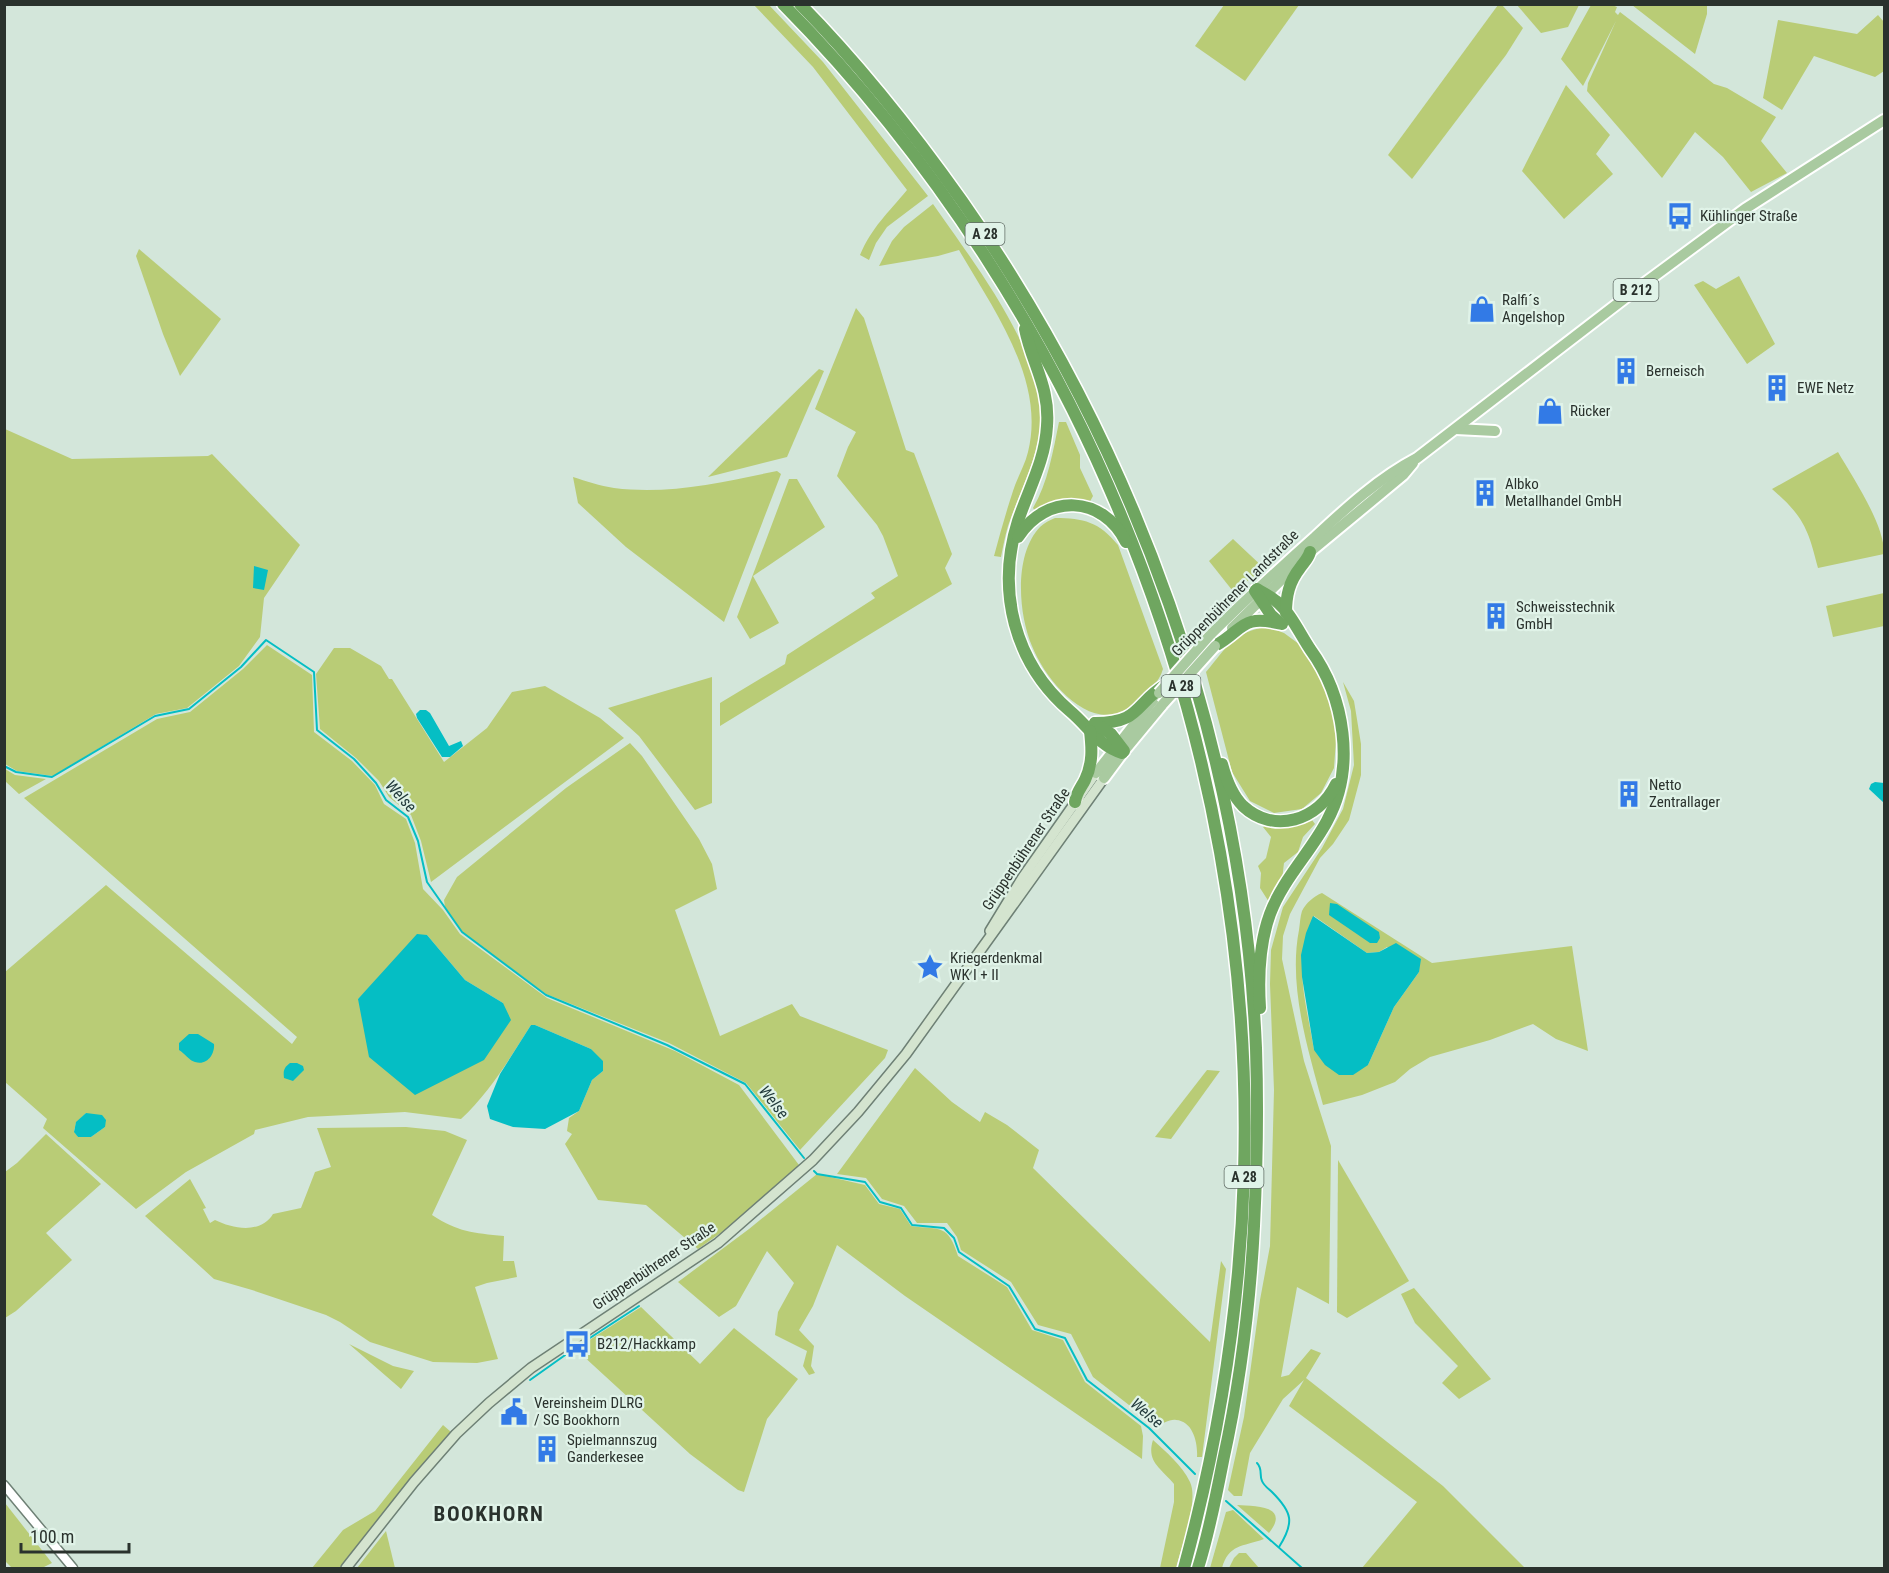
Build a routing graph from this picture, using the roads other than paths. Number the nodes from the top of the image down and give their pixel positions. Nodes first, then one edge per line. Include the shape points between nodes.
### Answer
1 (783, 4) edge
2 (800, 4) edge
3 (1884, 120) edge
4 (1022, 316) junction
5 (1456, 429) junction
6 (1495, 431) dead end
7 (1417, 458) junction
8 (1012, 546) junction
9 (1310, 552) junction
10 (1151, 592) junction
11 (1260, 594) junction
12 (1284, 619) junction
13 (1212, 640) junction
14 (1161, 688) junction
15 (1092, 727) junction
16 (1208, 733) junction
17 (1119, 750) junction
18 (1343, 760) junction
19 (1100, 776) junction
20 (1075, 802) junction
21 (984, 943) junction
22 (1256, 1044) junction
23 (4, 1485) edge
24 (74, 1569) edge
25 (346, 1569) edge
26 (1184, 1569) edge
27 (1198, 1569) edge

1 - 4 highway, A 28 via 908,148
2 - 16 highway, A 28 via 924,149 985,234 1051,341 1126,493 1171,609
3 - 5 main road, Grüppenbührener Landstraße / B 212 via 1745,209
4 - 8 highway via 1043,381 1047,425 1039,471
4 - 10 highway, A 28 via 1092,449
5 - 6 main road
5 - 7 main road, Grüppenbührener Landstraße / B 212
7 - 9 main road, Grüppenbührener Landstraße / B 212 via 1403,475
7 - 11 main road, Grüppenbührener Landstraße / B 212 via 1340,513
8 - 10 highway via 1025,526 1050,508 1073,505 1096,511 1124,537 1143,585
8 - 15 highway via 1009,589 1020,644 1038,677
9 - 11 main road, Grüppenbührener Landstraße / B 212
9 - 12 highway via 1291,581
10 - 26 highway, A 28 via 1192,726 1215,825 1226,884 1242,1035 1244,1172 1234,1313 1209,1473
11 - 12 highway via 1271,615
11 - 13 main road, Grüppenbührener Landstraße / B 212
12 - 13 highway via 1245,624
12 - 18 highway via 1323,668 1338,707
13 - 14 main road, Grüppenbührener Landstraße / B 212, bridge
13 - 17 main road, Grüppenbührener Landstraße / B 212, bridge via 1162,705
14 - 15 highway via 1124,720
14 - 17 main road, Grüppenbührener Landstraße / B 212
15 - 17 highway via 1111,734
15 - 20 highway via 1091,760
16 - 18 highway via 1217,744 1234,795 1243,806 1270,820 1300,818 1321,807 1330,796
16 - 22 highway, A 28 via 1240,893
17 - 19 main road, Grüppenbührener Landstraße / B 212
18 - 22 highway via 1328,820 1287,881 1270,915 1260,962 1261,1030
19 - 20 main road, Grüppenbührener Straße
19 - 21 main road, Grüppenbührener Straße
20 - 21 main road, Grüppenbührener Straße via 1023,877
21 - 25 main road, Grüppenbührener Straße via 883,1083 813,1160 718,1243 531,1368 489,1403 414,1482
22 - 27 highway, A 28 via 1257,1164 1248,1308 1231,1425
23 - 24 street

